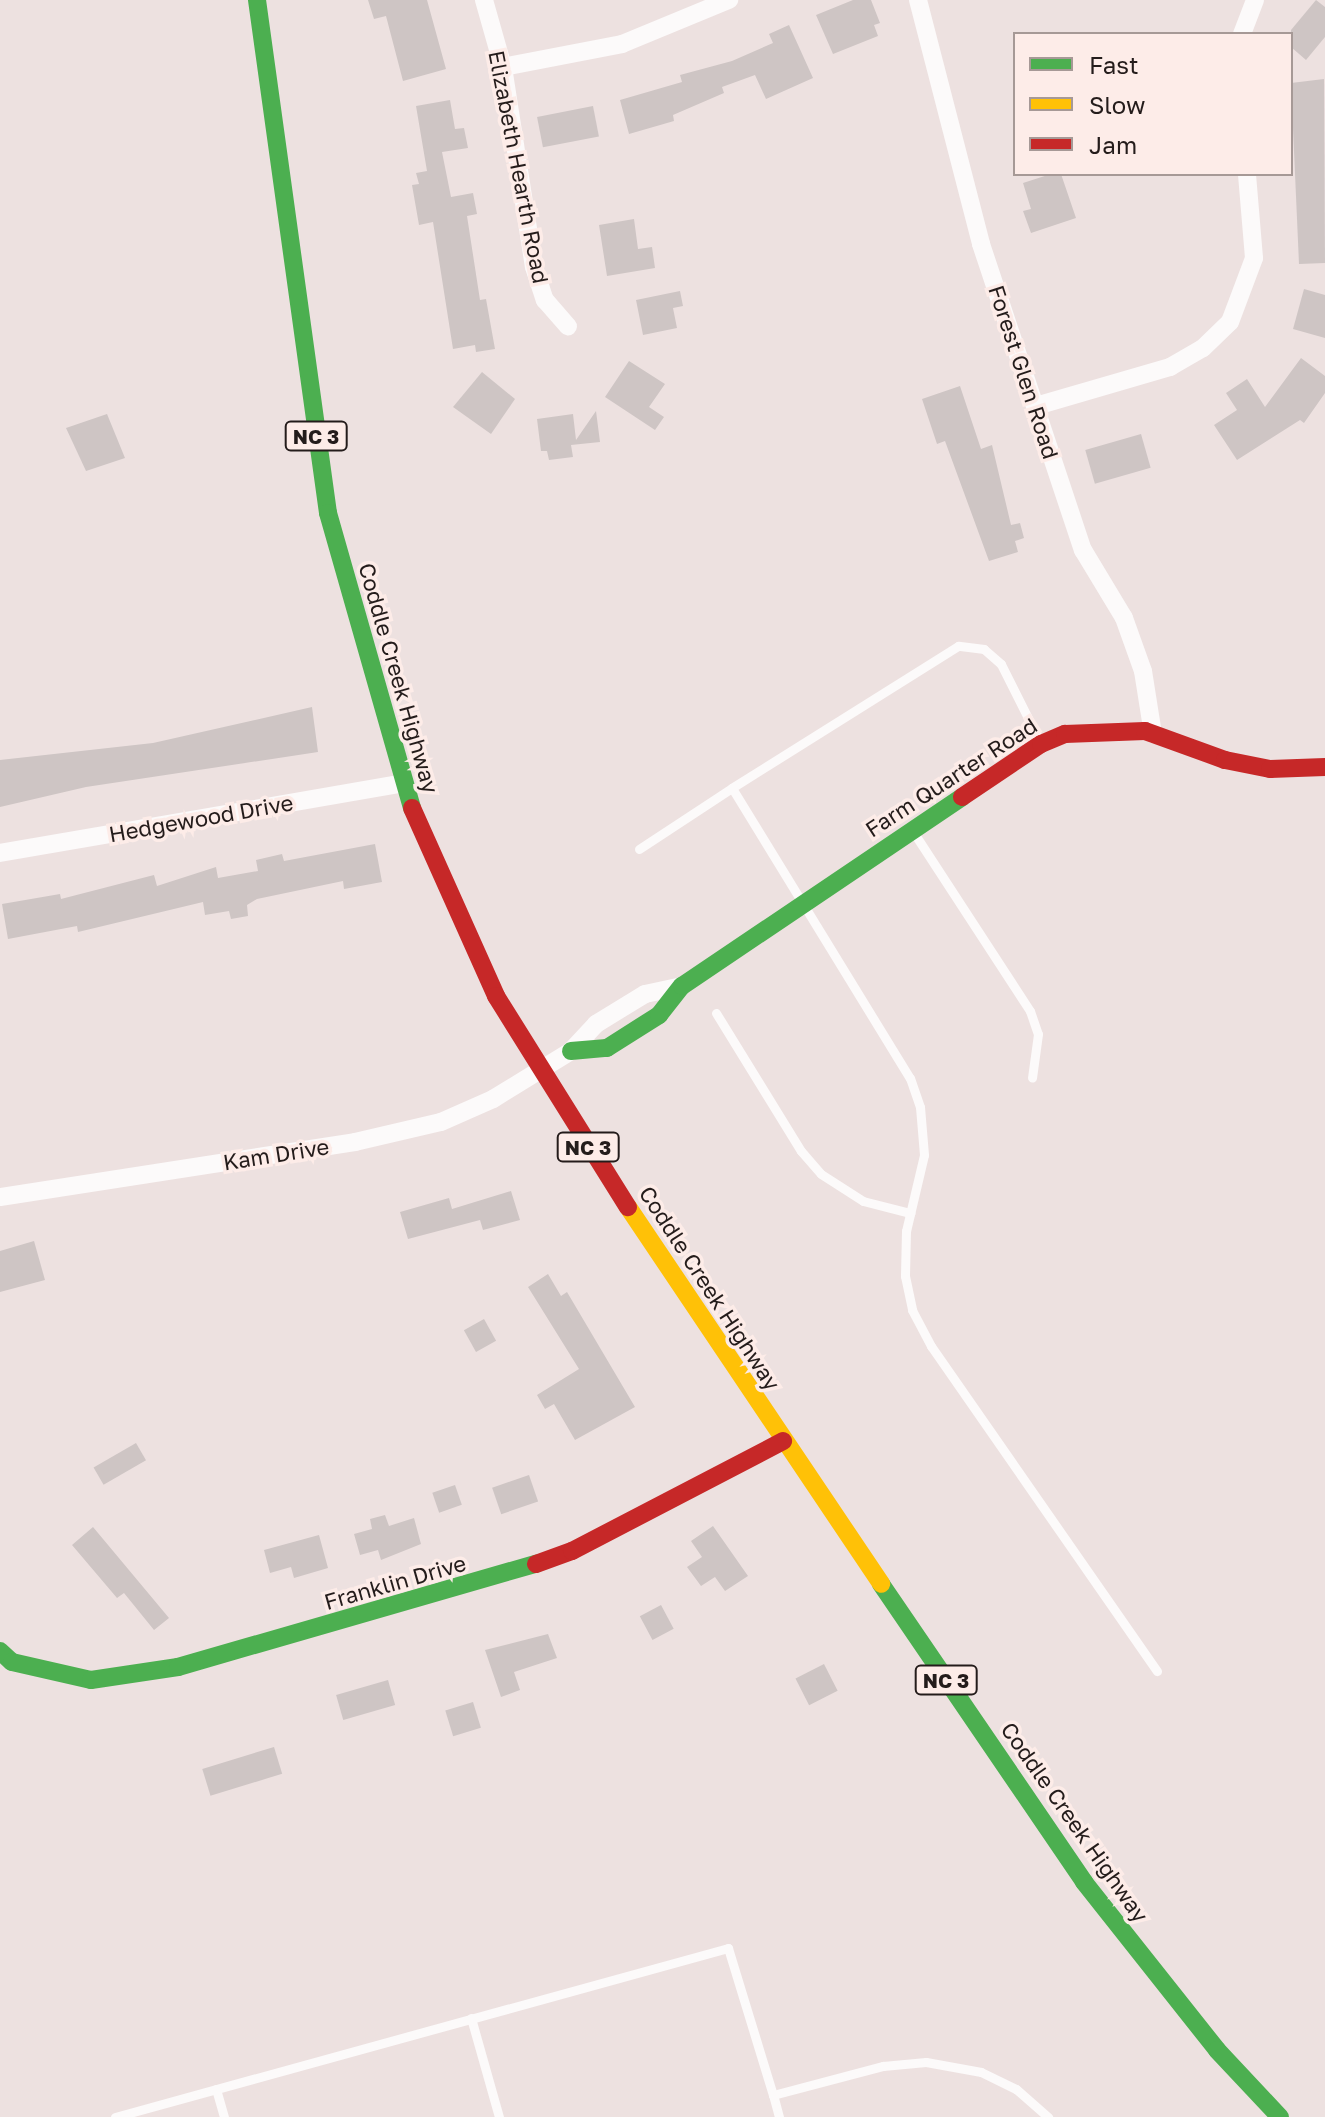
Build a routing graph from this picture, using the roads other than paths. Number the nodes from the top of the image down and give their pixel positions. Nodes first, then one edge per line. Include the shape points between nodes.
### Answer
1 (257, 0) edge
2 (484, 0) edge
3 (729, 0) edge
4 (918, 0) edge
5 (1255, 0) edge
6 (1243, 32) edge
7 (503, 67) junction
8 (1247, 176) edge
9 (568, 326) dead end
10 (1036, 406) junction
11 (1153, 734) junction
12 (1041, 744) junction
13 (1325, 767) edge
14 (401, 784) junction
15 (732, 788) junction
16 (912, 830) junction
17 (639, 849) dead end
18 (0, 853) edge
19 (802, 904) junction
20 (682, 986) junction
21 (716, 1013) dead end
22 (571, 1051) junction
23 (538, 1070) junction
24 (1032, 1078) dead end
25 (0, 1197) edge
26 (910, 1213) junction
27 (783, 1441) junction
28 (0, 1651) edge
29 (1157, 1671) dead end
30 (471, 2018) junction
31 (216, 2089) junction
32 (773, 2095) junction
33 (115, 2117) edge
34 (224, 2117) edge
35 (499, 2117) edge
36 (779, 2117) edge
37 (1048, 2117) edge
38 (1280, 2117) edge

1 - 14 main road, Coddle Creek Highway / NC 3 via 328,513
2 - 7 street, Elizabeth Hearth Road
3 - 7 street via 622,44
4 - 10 street, Forest Glen Road via 981,244
5 - 6 street
7 - 9 street, Elizabeth Hearth Road via 534,267 545,300
8 - 10 street via 1254,258 1230,322 1203,348 1170,367
10 - 11 street, Forest Glen Road via 1083,550 1124,618 1143,671
11 - 12 main road, Farm Quarter Road via 1089,729
11 - 13 main road, Farm Quarter Road via 1225,760 1270,769
12 - 15 lane via 1001,664 984,649 958,646
12 - 16 main road, Farm Quarter Road
14 - 18 street, Hedgewood Drive
14 - 23 main road, Coddle Creek Highway / NC 3 via 496,996
15 - 17 lane
15 - 19 lane
16 - 19 main road, Farm Quarter Road
16 - 24 lane via 1030,1011 1038,1034
19 - 20 main road, Farm Quarter Road
19 - 26 lane via 910,1078 920,1107 924,1155
20 - 22 street, Farm Quarter Road via 645,994 596,1024
20 - 22 main road, Farm Quarter Road via 659,1015 607,1048
21 - 26 lane via 801,1151 821,1174 863,1201
22 - 23 street, Farm Quarter Road
23 - 25 street, Kam Drive via 493,1099 413,1129
23 - 27 main road, Coddle Creek Highway / NC 3
26 - 29 lane via 905,1276 912,1310 931,1346
27 - 28 main road, Franklin Drive via 572,1551 492,1579 178,1667 91,1680 12,1662
27 - 38 main road, Coddle Creek Highway / NC 3 via 1084,1882 1217,2050
30 - 31 lane
30 - 32 lane via 728,1948
30 - 35 lane
31 - 33 lane
31 - 34 lane
32 - 36 lane
32 - 37 lane via 883,2066 926,2062 981,2072 1016,2089

